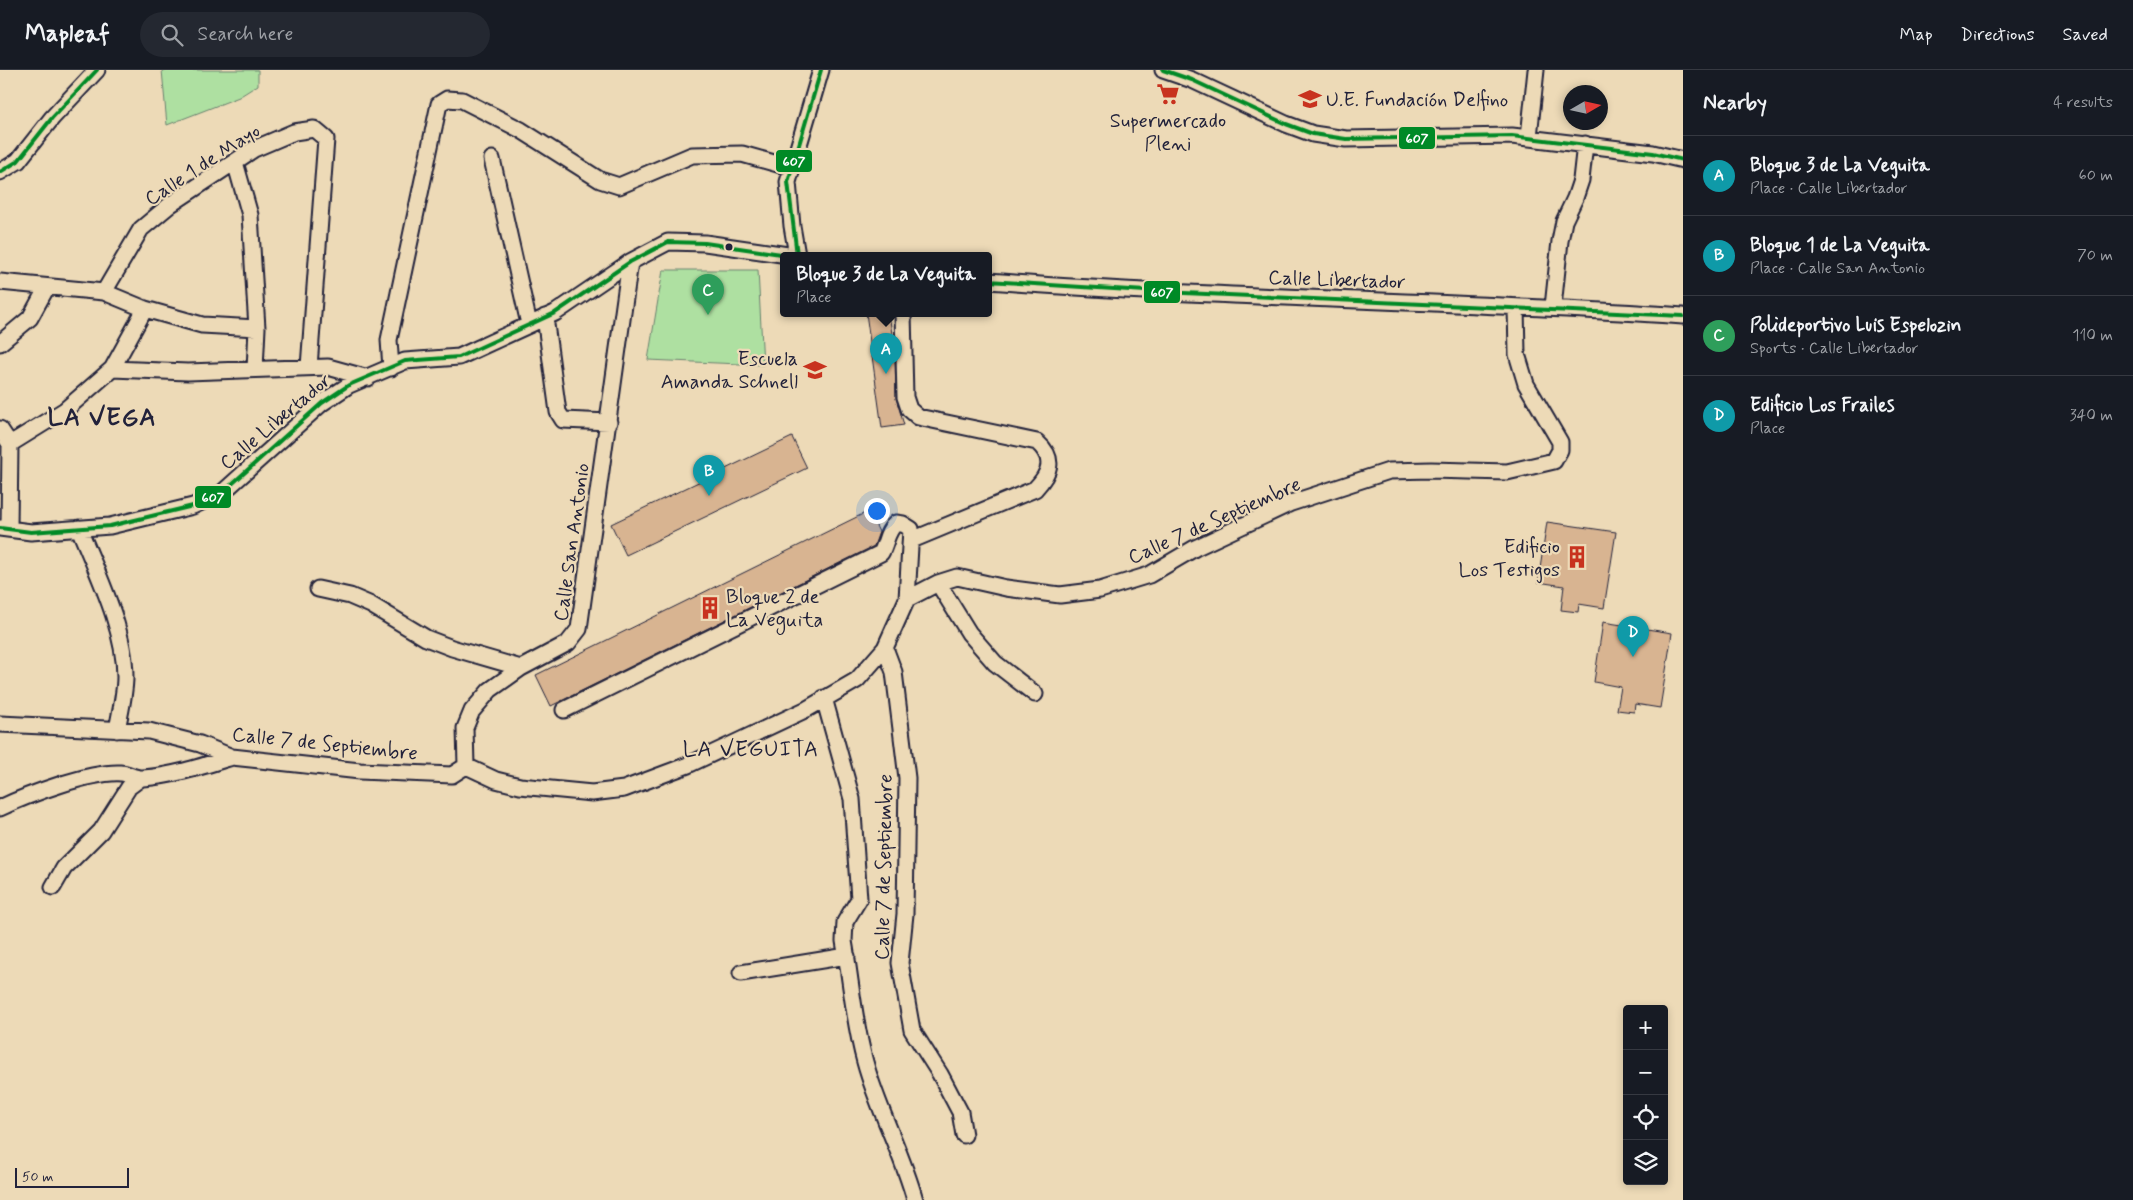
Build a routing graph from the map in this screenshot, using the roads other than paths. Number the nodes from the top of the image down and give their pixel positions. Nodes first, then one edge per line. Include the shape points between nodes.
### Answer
1 (97, 70) edge
2 (821, 70) edge
3 (1164, 70) edge
4 (1536, 70) edge
5 (1529, 138) junction
6 (1585, 144) junction
7 (492, 159) dead end
8 (1683, 160) edge
9 (235, 162) junction
10 (792, 168) junction
11 (0, 172) edge
12 (796, 252) edge
13 (780, 254) edge
14 (630, 262) junction
15 (992, 281) edge
16 (0, 282) edge
17 (47, 287) junction
18 (104, 292) junction
19 (1516, 307) junction
20 (1553, 307) junction
21 (145, 309) junction
22 (1683, 316) edge
23 (545, 317) junction
24 (903, 317) edge
25 (529, 324) junction
26 (257, 328) junction
27 (0, 343) edge
28 (309, 367) junction
29 (112, 368) junction
30 (391, 368) junction
31 (255, 369) junction
32 (368, 378) junction
33 (609, 422) junction
34 (0, 429) edge
35 (10, 444) junction
36 (80, 528) junction
37 (5, 529) edge
38 (912, 540) junction
39 (938, 583) junction
40 (318, 589) dead end
41 (908, 599) junction
42 (885, 648) junction
43 (521, 668) junction
44 (1036, 694) dead end
45 (824, 698) junction
46 (564, 710) dead end
47 (0, 724) edge
48 (117, 730) junction
49 (232, 757) junction
50 (466, 766) junction
51 (141, 778) junction
52 (0, 808) edge
53 (53, 887) dead end
54 (847, 956) junction
55 (741, 972) dead end
56 (964, 1135) dead end
57 (915, 1200) edge

1 - 11 street via 52,118 18,161
2 - 10 street
3 - 5 street via 1313,134 1346,139
4 - 5 street
5 - 6 street
6 - 8 street
6 - 20 street via 1581,180 1564,221 1560,241
7 - 25 street
9 - 18 street, Calle 1 de Mayo via 171,204 141,229
9 - 26 street via 250,215
9 - 28 street, Calle 1 de Mayo via 254,149 294,132 314,129 326,139
10 - 12 street via 788,182
10 - 30 street via 742,154 692,155 619,186 600,180 521,130 462,100 447,99 439,104 389,340
13 - 14 street, Calle Libertador via 706,243 668,242
14 - 23 street, Calle Libertador
14 - 33 street, Calle San Antonio
15 - 19 street, Calle Libertador
16 - 17 street
17 - 18 street
17 - 27 street via 30,318
18 - 21 street
19 - 20 street, Calle Libertador
19 - 39 street, Calle 7 de Septiembre via 1517,354 1526,384 1560,442 1554,461 1507,472 1389,471 1291,503 1194,548 1149,575 1100,590 1060,595 957,577
20 - 22 street, Calle Libertador
21 - 26 street via 202,325
21 - 29 street
23 - 25 street, Calle Libertador
23 - 33 street via 558,412 563,420
24 - 38 street via 905,397 909,409 918,417 1037,442 1045,450 1049,466 1046,478 1035,489
25 - 30 street, Calle Libertador via 459,357 405,361
26 - 31 street
28 - 31 street
28 - 32 street via 328,367
29 - 31 street via 188,372
29 - 35 street via 65,410
30 - 32 street, Calle Libertador
32 - 36 street, Calle Libertador via 349,385 322,403 223,492 186,508 110,526
33 - 43 street, Calle San Antonio via 579,629 568,644
34 - 35 street
35 - 37 street
36 - 37 street, Calle Libertador via 32,532
36 - 48 street via 123,651 125,678
38 - 41 street
38 - 46 street via 911,529 896,523 888,530 881,554
39 - 41 street, Calle 7 de Septiembre
39 - 44 street via 969,633 995,663
40 - 43 street via 350,596 426,638
41 - 42 street
42 - 45 street via 857,680
42 - 56 street, Calle 7 de Septiembre via 894,672 907,778 905,905 900,962 912,1030 960,1112
43 - 50 street, Calle San Antonio via 490,690 472,711 465,728
45 - 50 street via 688,765 624,789 592,793 520,786 496,780
45 - 54 street via 852,799 859,899 845,922
47 - 48 street, Calle 7 de Septiembre
48 - 49 street, Calle 7 de Septiembre via 150,732 200,744
49 - 50 street, Calle 7 de Septiembre via 360,771 452,775
49 - 51 street via 187,770
51 - 52 street via 121,773 93,777 29,794
51 - 53 street via 130,788 101,831 64,868
54 - 55 street
54 - 57 street via 864,1061 905,1164

